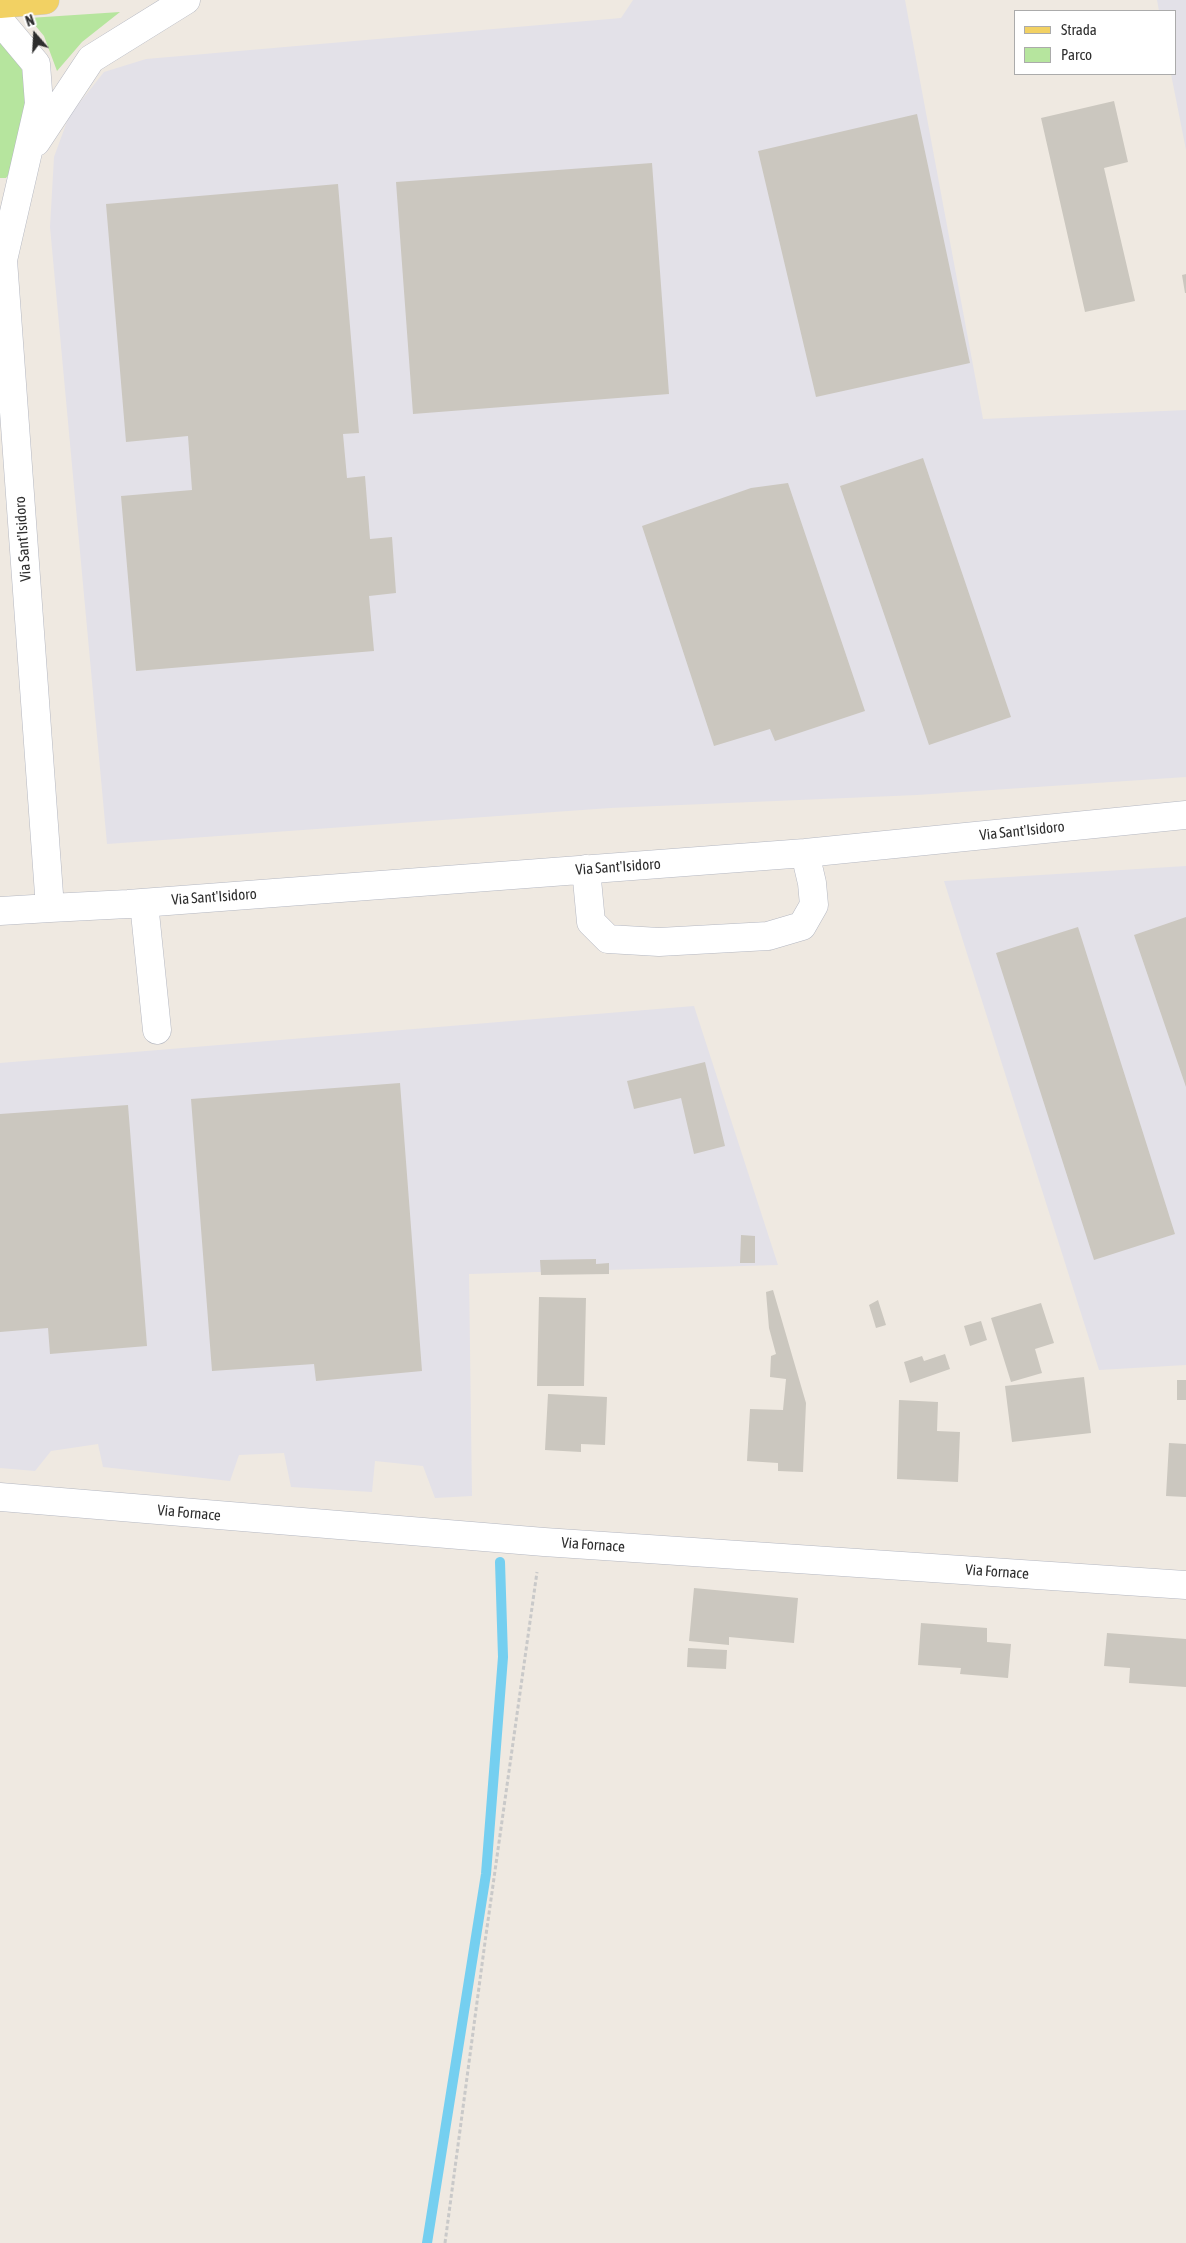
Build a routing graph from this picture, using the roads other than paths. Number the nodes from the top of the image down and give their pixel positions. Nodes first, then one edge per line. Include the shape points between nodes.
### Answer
1 (45, 0) edge
2 (186, 0) edge
3 (0, 4) edge
4 (0, 21) edge
5 (25, 160) junction
6 (1, 257) edge
7 (1186, 815) edge
8 (805, 853) junction
9 (586, 869) junction
10 (144, 903) junction
11 (50, 908) junction
12 (0, 911) edge
13 (157, 1030) dead end
14 (0, 1497) edge
15 (1186, 1585) edge

1 - 3 main road
2 - 5 street via 91,59
4 - 5 street, Via Sant'Isidoro via 36,64 38,104
5 - 6 street, Via Sant'Isidoro
6 - 11 street, Via Sant'Isidoro
7 - 8 street, Via Sant'Isidoro
8 - 9 street, Via Sant'Isidoro
8 - 9 street via 814,905 802,926 768,936 659,942 608,939 591,922
9 - 10 street, Via Sant'Isidoro
10 - 11 street, Via Sant'Isidoro
10 - 13 street
11 - 12 street, Via Sant'Isidoro
14 - 15 street, Via Fornace via 544,1542

